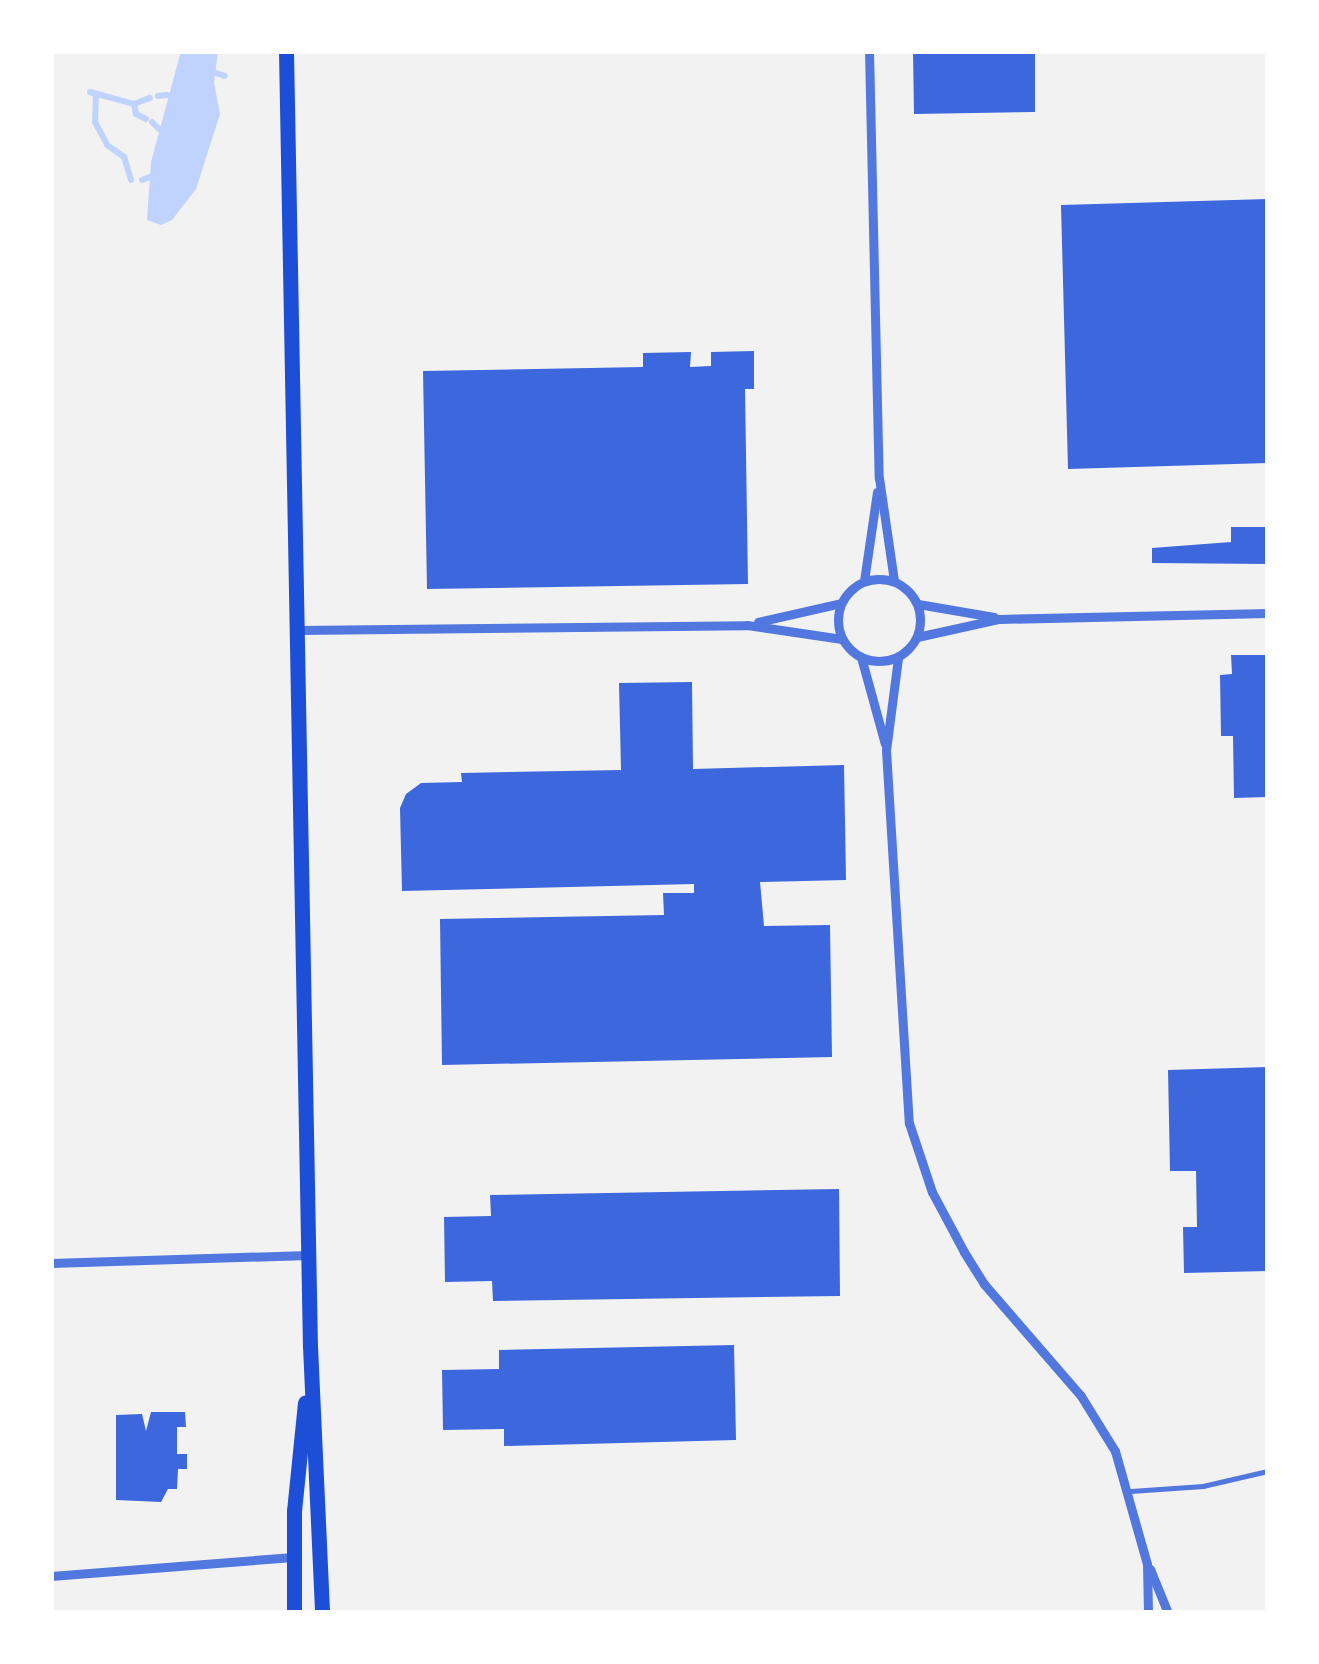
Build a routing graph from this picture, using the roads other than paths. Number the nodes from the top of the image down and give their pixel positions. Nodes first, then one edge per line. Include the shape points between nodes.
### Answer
1 (286, 51) edge
2 (869, 51) edge
3 (879, 478) junction
4 (864, 581) junction
5 (894, 581) junction
6 (842, 603) junction
7 (918, 604) junction
8 (1268, 613) edge
9 (999, 619) junction
10 (747, 625) junction
11 (298, 631) junction
12 (917, 637) junction
13 (842, 639) junction
14 (861, 657) junction
15 (898, 658) junction
16 (886, 750) junction
17 (308, 1255) junction
18 (51, 1263) edge
19 (310, 1346) junction
20 (1268, 1471) edge
21 (1131, 1492) junction
22 (293, 1558) junction
23 (1147, 1564) junction
24 (51, 1576) edge
25 (294, 1613) edge
26 (322, 1613) edge
27 (1148, 1613) edge
28 (1168, 1613) edge

1 - 11 main road
2 - 3 street
3 - 4 street
3 - 5 street
4 - 5 street
4 - 6 street
5 - 7 street
6 - 10 street
6 - 13 street
7 - 9 street
7 - 12 street
8 - 9 street
9 - 12 street
10 - 11 street
10 - 13 street
11 - 17 main road
12 - 15 street
13 - 14 street
14 - 15 street
14 - 16 street
15 - 16 street
16 - 21 street via 909,1123 932,1192 984,1283 1081,1396
17 - 18 street
17 - 19 main road
19 - 22 main road
19 - 26 main road
20 - 21 lane
21 - 23 street
22 - 24 street
22 - 25 main road
23 - 27 street
23 - 28 street

